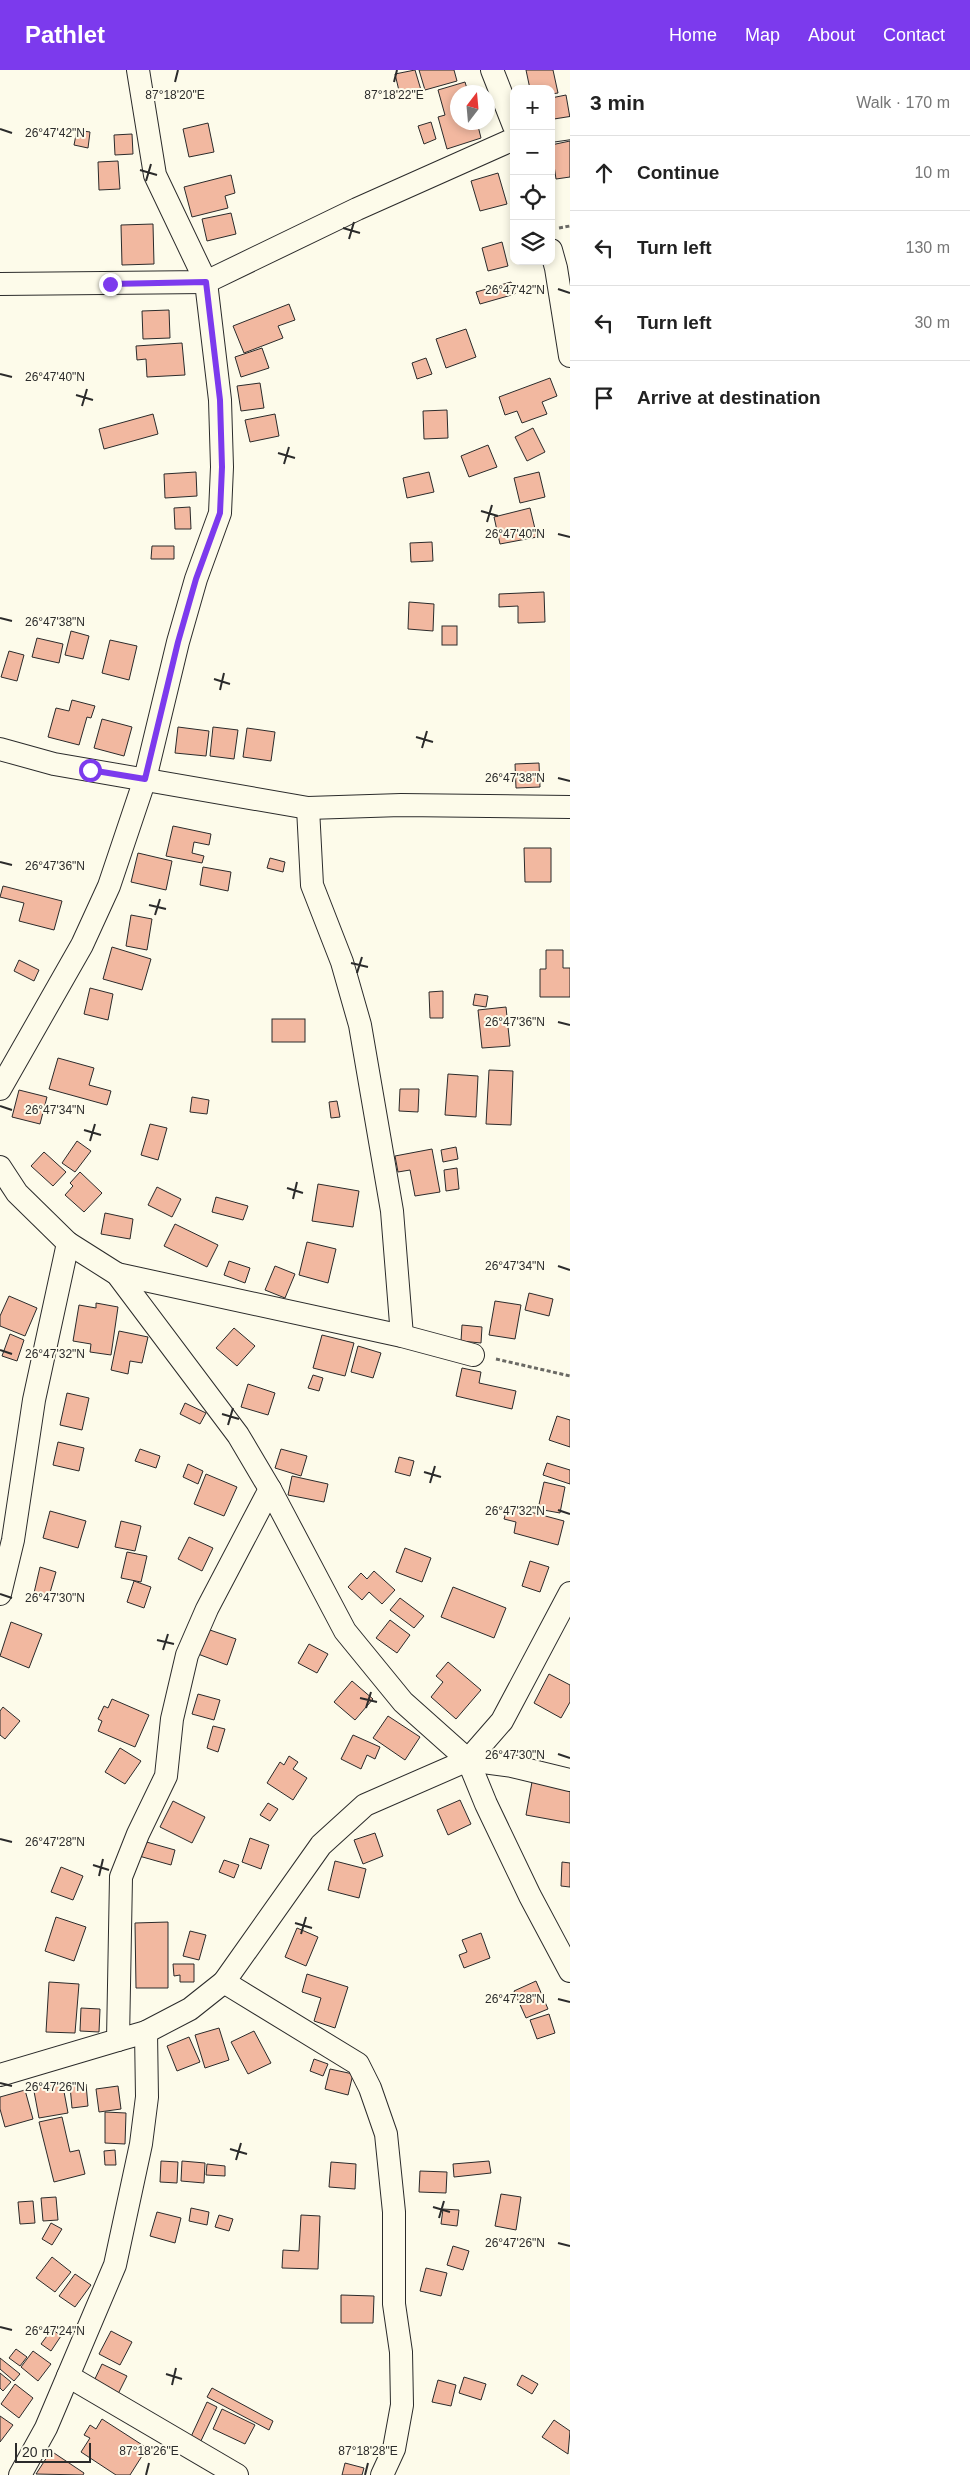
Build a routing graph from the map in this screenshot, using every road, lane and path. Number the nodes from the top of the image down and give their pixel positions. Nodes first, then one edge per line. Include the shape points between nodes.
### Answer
1 (138, 70) edge
2 (492, 70) edge
3 (510, 116) edge
4 (570, 128) edge
5 (555, 130) edge
6 (510, 141) edge
7 (555, 264) edge
8 (206, 282) junction
9 (0, 284) edge
10 (570, 356) edge
11 (0, 749) edge
12 (145, 779) junction
13 (570, 807) edge
14 (308, 808) junction
15 (0, 1089) edge
16 (0, 1167) edge
17 (68, 1243) junction
18 (117, 1274) junction
19 (402, 1336) junction
20 (473, 1355) joint
21 (570, 1376) edge
22 (270, 1489) junction
23 (570, 1593) edge
24 (0, 1594) edge
25 (468, 1760) junction
26 (570, 1780) edge
27 (570, 1971) edge
28 (224, 1982) junction
29 (146, 2032) junction
30 (118, 2040) junction
31 (0, 2075) edge
32 (68, 2376) junction
33 (20, 2475) edge
34 (237, 2475) edge
35 (382, 2475) edge

1 - 8 street via 155,175
2 - 3 street
4 - 5 street
6 - 8 street
7 - 10 street
8 - 9 street
8 - 12 street via 220,400 220,513 178,642
11 - 12 street via 54,764
12 - 14 street
12 - 15 street via 110,886 82,945
13 - 14 street via 401,805
14 - 19 street via 312,885 342,962 360,1025 392,1211
16 - 17 street via 17,1193
17 - 18 street
17 - 24 street via 34,1400 13,1540
18 - 19 street
18 - 22 street via 232,1427
19 - 20 street
20 - 21 path
22 - 25 street via 345,1631 403,1702
22 - 30 street via 207,1609 187,1655 172,1719 166,1776 121,1877
23 - 25 street via 502,1721
25 - 26 street via 512,1766
25 - 27 street via 530,1896
25 - 28 street via 365,1805 328,1838
28 - 29 street via 190,2009
28 - 35 street via 358,2064 386,2134 394,2212 394,2304 401,2352 402,2405 394,2449
29 - 30 street
29 - 32 street via 147,2097 141,2144 117,2256
30 - 31 street
32 - 33 street via 46,2428
32 - 34 street

